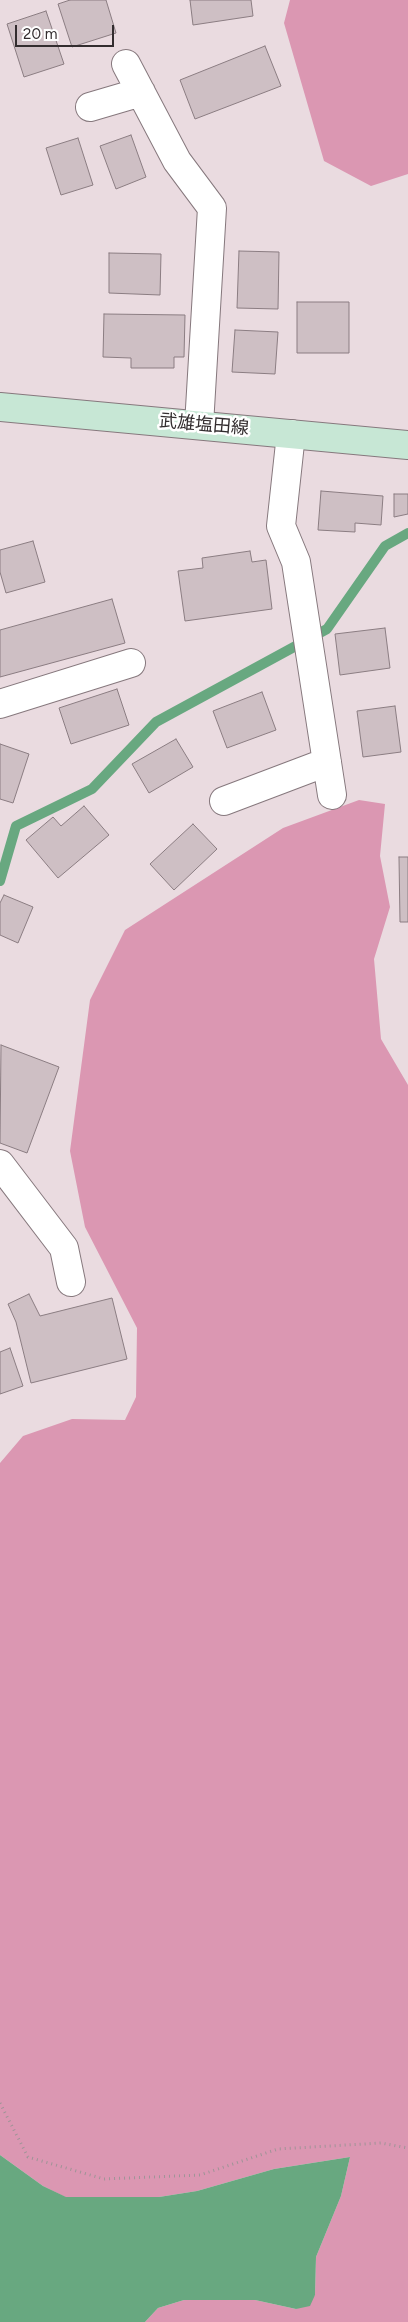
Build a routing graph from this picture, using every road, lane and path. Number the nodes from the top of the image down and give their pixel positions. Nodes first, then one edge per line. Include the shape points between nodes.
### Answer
1 (126, 64) dead end
2 (141, 92) junction
3 (90, 107) dead end
4 (0, 407) edge
5 (198, 425) junction
6 (291, 434) junction
7 (408, 445) edge
8 (131, 663) dead end
9 (0, 704) edge
10 (327, 762) junction
11 (332, 795) dead end
12 (224, 801) dead end
13 (0, 1164) edge
14 (71, 1282) dead end
15 (0, 2103) edge
16 (408, 2148) edge

1 - 2 street
2 - 3 street
2 - 5 street via 177,161 212,208
4 - 5 main road, 武雄塩田線
5 - 6 main road, 武雄塩田線
6 - 7 main road, 武雄塩田線
6 - 10 street via 281,526 296,562
8 - 9 street
10 - 11 street
10 - 12 street
13 - 14 street via 64,1248
15 - 16 path via 28,2157 104,2179 200,2175 278,2149 381,2143

